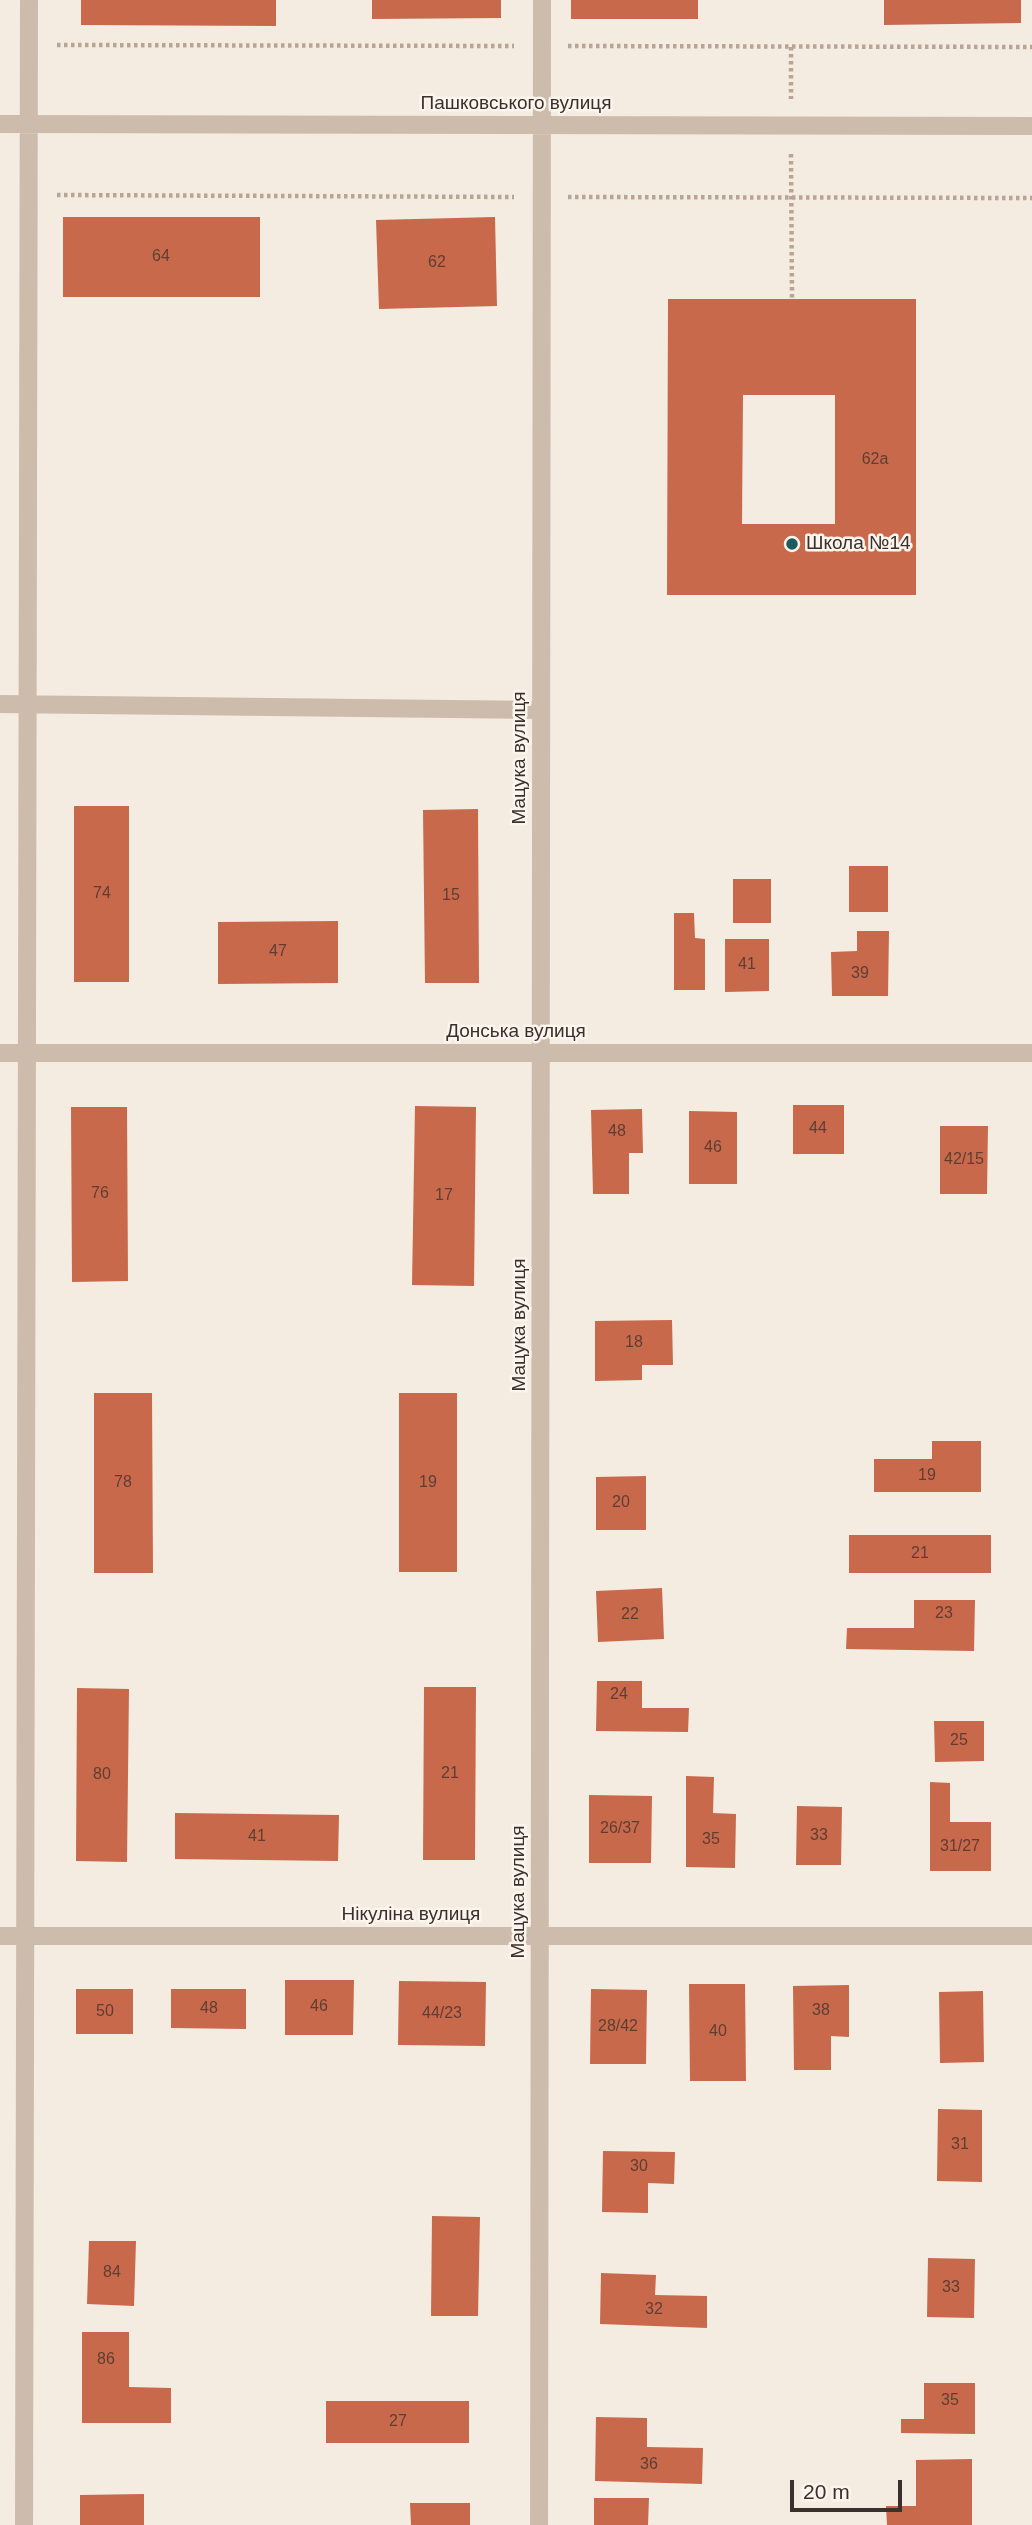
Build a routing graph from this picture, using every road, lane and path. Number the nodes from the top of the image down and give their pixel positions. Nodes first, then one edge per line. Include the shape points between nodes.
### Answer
1 (29, 0) edge
2 (542, 0) edge
3 (791, 47) dead end
4 (0, 124) edge
5 (28, 124) junction
6 (542, 125) junction
7 (791, 125) junction
8 (1032, 126) edge
9 (792, 300) dead end
10 (0, 704) edge
11 (27, 704) junction
12 (541, 710) junction
13 (0, 1053) edge
14 (26, 1053) junction
15 (541, 1053) junction
16 (1032, 1053) edge
17 (0, 1936) edge
18 (25, 1936) junction
19 (540, 1936) junction
20 (1032, 1936) edge
21 (24, 2525) edge
22 (539, 2525) edge

1 - 5 street
2 - 6 street, Мацука вулиця
3 - 7 path
4 - 5 street, Пашковського вулиця
5 - 6 street, Пашковського вулиця
5 - 11 street
6 - 7 street, Пашковського вулиця
6 - 12 street, Мацука вулиця
7 - 8 street, Пашковського вулиця
7 - 9 path
10 - 11 street
11 - 12 street
11 - 14 street
12 - 15 street, Мацука вулиця
13 - 14 street, Донська вулиця
14 - 15 street, Донська вулиця
14 - 18 street
15 - 16 street, Донська вулиця
15 - 19 street, Мацука вулиця
17 - 18 street, Нікуліна вулиця
18 - 19 street, Нікуліна вулиця
18 - 21 street
19 - 20 street, Нікуліна вулиця
19 - 22 street, Мацука вулиця

